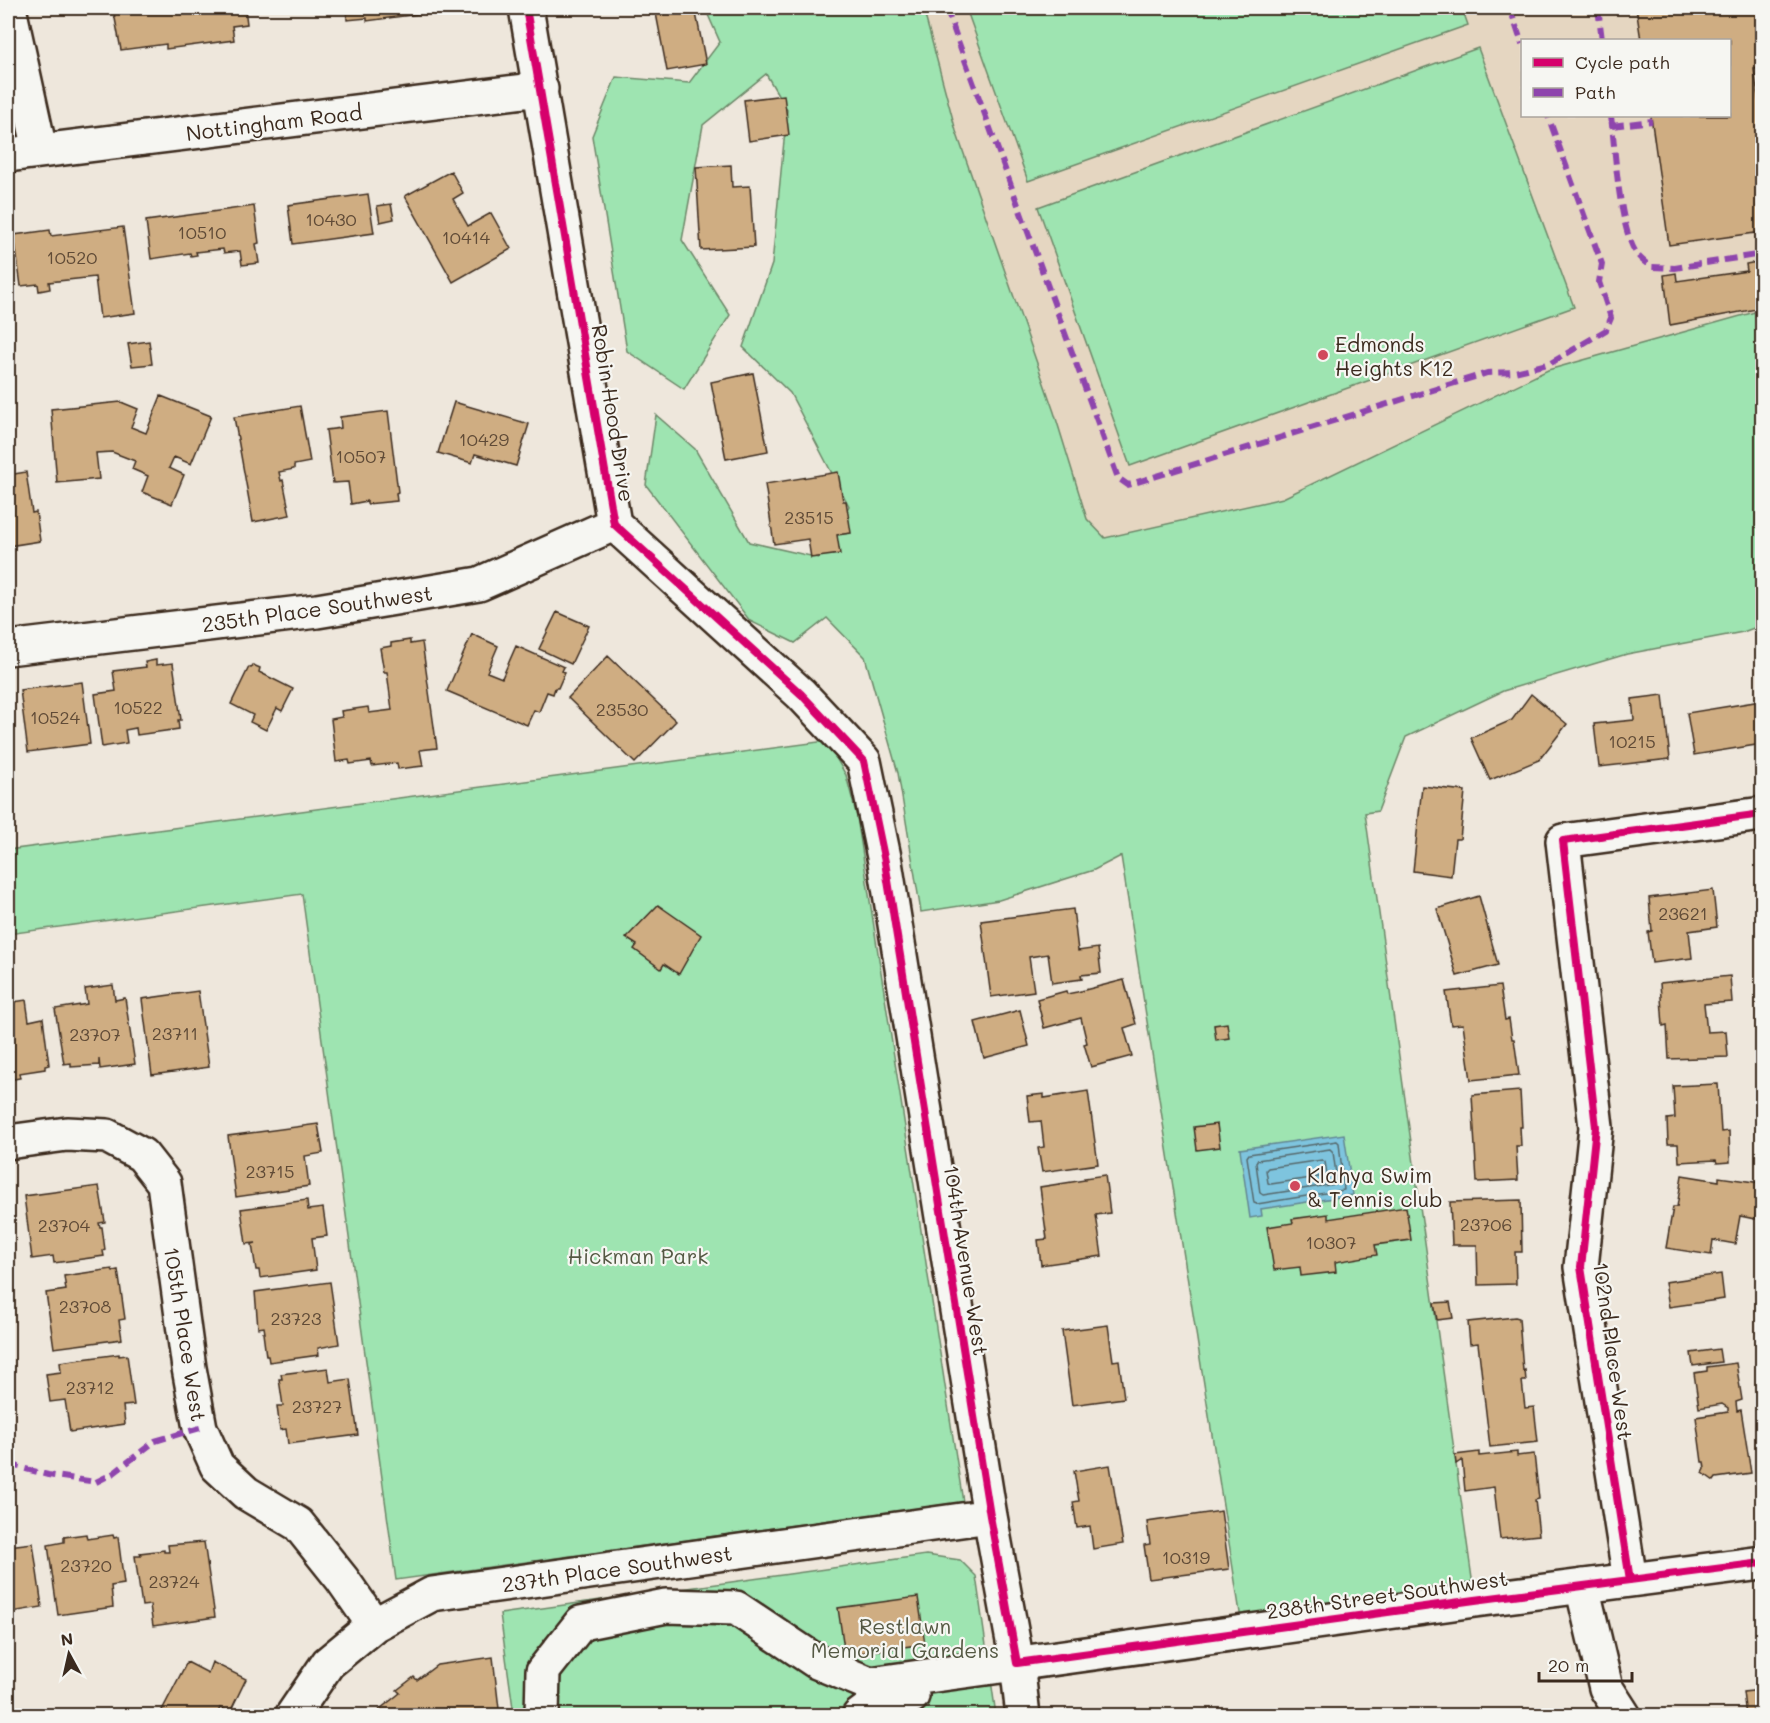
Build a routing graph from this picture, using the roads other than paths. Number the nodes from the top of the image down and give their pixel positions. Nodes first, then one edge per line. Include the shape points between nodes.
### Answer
1 (9, 8) edge
2 (526, 8) edge
3 (542, 89) junction
4 (40, 150) junction
5 (8, 155) edge
6 (614, 524) junction
7 (8, 648) edge
8 (1762, 814) edge
9 (885, 862) joint
10 (8, 1142) edge
11 (990, 1516) junction
12 (1762, 1563) edge
13 (1630, 1580) junction
14 (1582, 1586) junction
15 (374, 1625) junction
16 (1017, 1663) junction
17 (292, 1716) edge
18 (542, 1716) edge
19 (859, 1716) edge
20 (1023, 1716) edge
21 (1624, 1716) edge

1 - 4 street
2 - 3 street, Robin Hood Drive
3 - 4 street, Nottingham Road
3 - 6 street, Robin Hood Drive
4 - 5 street, Nottingham Road
6 - 7 street, 235th Place Southwest via 479,584 317,611
6 - 9 street, Robin Hood Drive via 801,694 864,761
8 - 13 street, 102nd Place West via 1563,841 1596,1127 1581,1267
9 - 11 street, 104th Avenue West
10 - 15 street, 105th Place West via 67,1134 107,1136 142,1155 164,1183 200,1428 217,1466 246,1493 298,1524
11 - 15 street, 237th Place Southwest via 432,1594
11 - 16 street, 104th Avenue West
12 - 13 street, 238th Street Southwest
13 - 14 street, 238th Street Southwest
14 - 16 street, 238th Street Southwest
14 - 21 street via 1606,1688
15 - 17 street, 237th Place Southwest via 328,1663
16 - 18 street, 238th Street Southwest via 870,1684 816,1662 736,1608 666,1606 581,1623 543,1671
16 - 19 street via 992,1684 879,1701
16 - 20 street, 104th Avenue West

